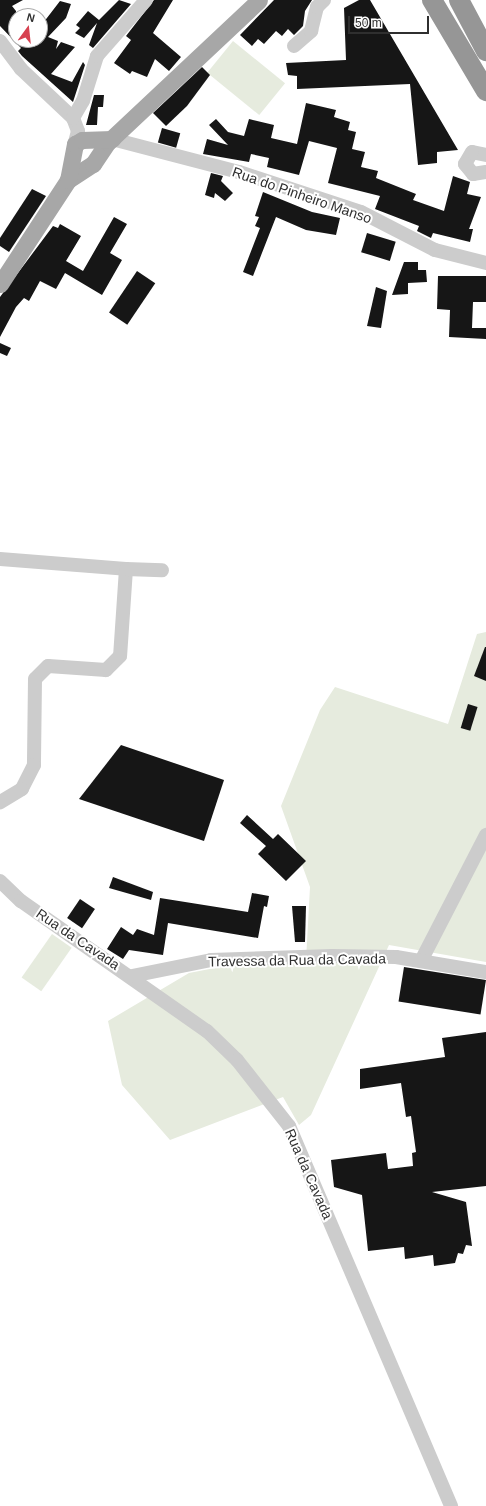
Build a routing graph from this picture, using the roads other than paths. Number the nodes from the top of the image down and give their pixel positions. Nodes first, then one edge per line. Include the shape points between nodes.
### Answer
1 (146, 0) edge
2 (259, 0) edge
3 (324, 0) edge
4 (432, 0) edge
5 (459, 0) edge
6 (0, 41) edge
7 (294, 46) dead end
8 (486, 51) edge
9 (486, 91) edge
10 (74, 122) junction
11 (112, 139) junction
12 (90, 141) junction
13 (73, 152) junction
14 (486, 155) edge
15 (93, 164) junction
16 (486, 172) edge
17 (68, 180) junction
18 (486, 263) edge
19 (0, 284) edge
20 (0, 558) edge
21 (126, 569) junction
22 (162, 570) dead end
23 (0, 802) edge
24 (486, 835) edge
25 (0, 881) edge
26 (421, 961) junction
27 (486, 972) edge
28 (132, 976) junction
29 (451, 1506) edge

1 - 10 street via 97,56
2 - 11 main road
3 - 7 street via 317,7 311,31
4 - 9 highway
5 - 8 highway
6 - 10 street via 21,69
10 - 12 street
10 - 13 street
11 - 12 main road
11 - 15 main road
11 - 18 street, Rua do Pinheiro Manso via 239,172 362,212 435,250
12 - 13 main road via 82,140
12 - 15 main road via 97,148
13 - 15 main road via 80,166
13 - 17 main road
14 - 16 street via 472,152 465,164 473,174
15 - 17 main road
17 - 19 main road
20 - 21 street
21 - 22 street
21 - 23 street via 120,656 106,670 48,666 35,679 34,765 22,789
24 - 26 street
25 - 28 street, Rua da Cavada via 21,901
26 - 27 street, Travessa da Rua da Cavada
26 - 28 street, Travessa da Rua da Cavada via 332,956 211,960
28 - 29 street, Rua da Cavada via 207,1031 237,1060 289,1126

